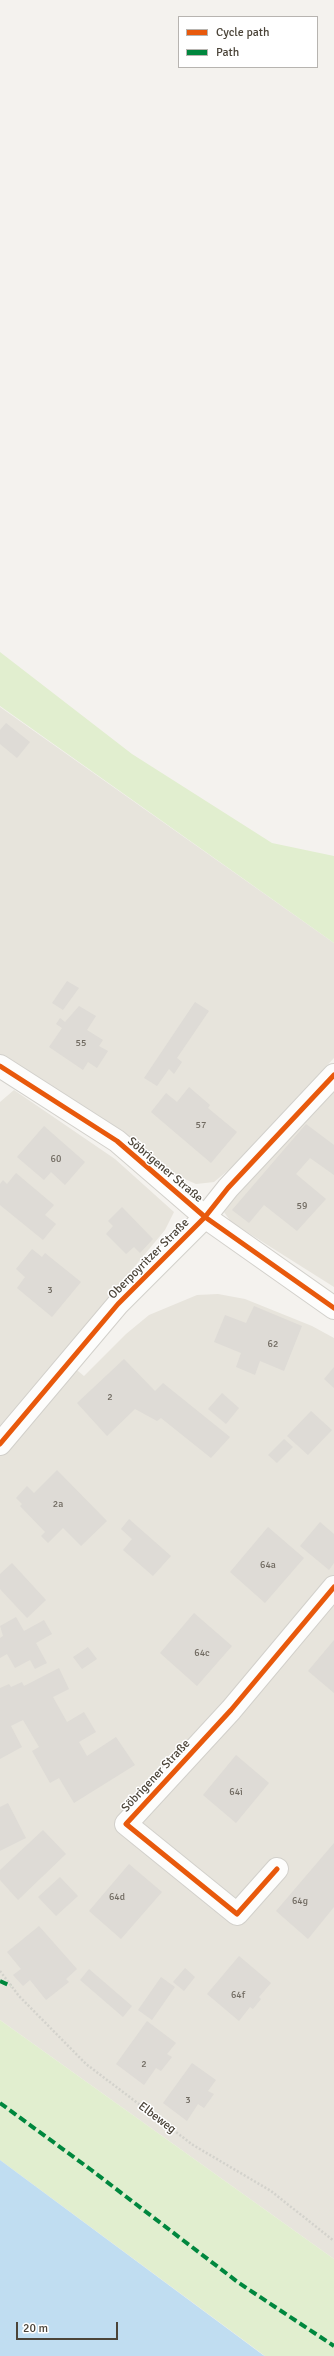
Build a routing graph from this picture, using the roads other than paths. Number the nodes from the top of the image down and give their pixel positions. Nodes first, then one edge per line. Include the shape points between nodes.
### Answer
1 (0, 1066) edge
2 (334, 1074) edge
3 (205, 1217) junction
4 (334, 1308) edge
5 (0, 1444) edge
6 (334, 1587) edge
7 (277, 1869) dead end

1 - 3 street, Söbrigener Straße via 117,1142
2 - 3 street, Oberpoyritzer Straße via 228,1188
3 - 4 street, Söbrigener Straße
3 - 5 street, Oberpoyritzer Straße via 118,1304
6 - 7 street, Söbrigener Straße via 231,1710 126,1824 237,1914

